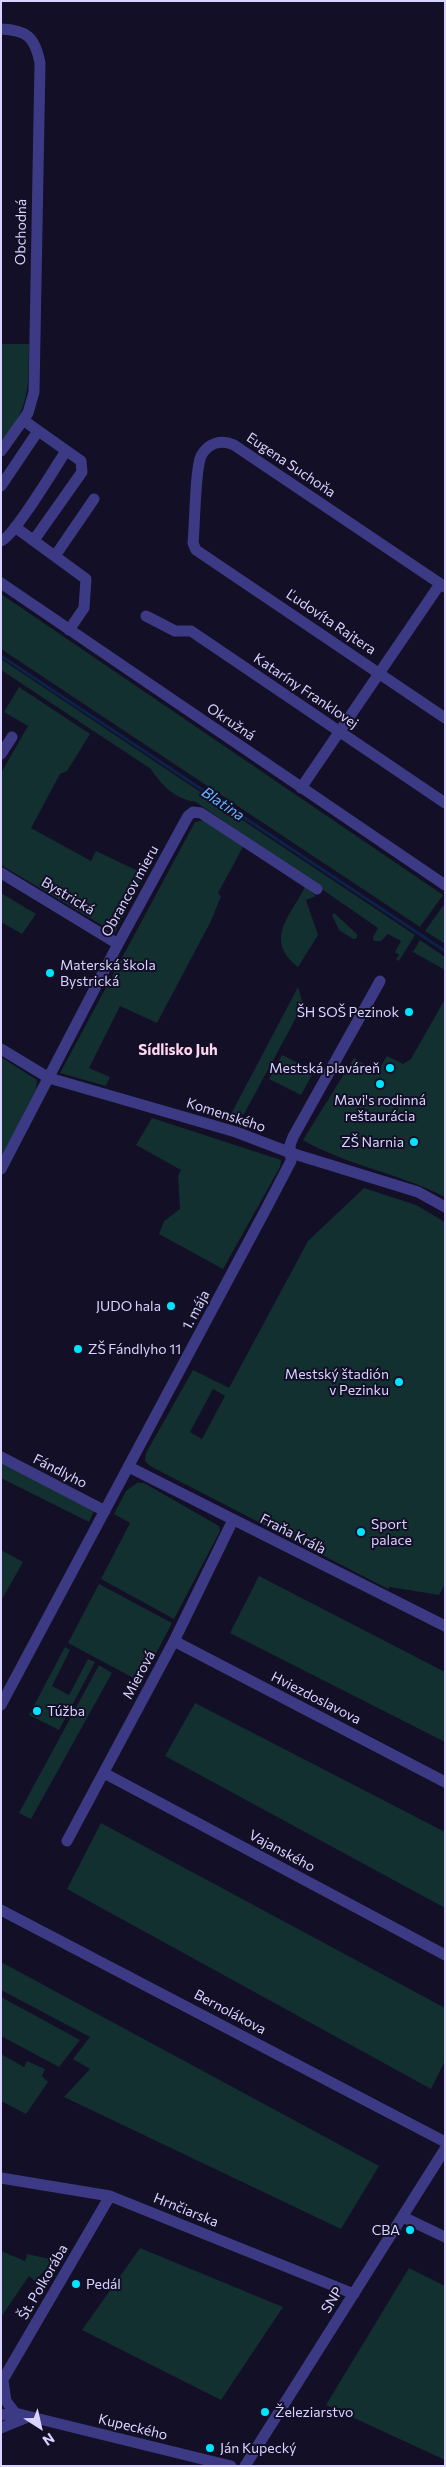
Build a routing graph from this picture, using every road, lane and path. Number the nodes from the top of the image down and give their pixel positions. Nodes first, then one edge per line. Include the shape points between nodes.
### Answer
1 (1, 29) edge
2 (23, 420) junction
3 (38, 431) junction
4 (1, 451) edge
5 (66, 451) junction
6 (1, 486) edge
7 (94, 499) dead end
8 (15, 527) junction
9 (34, 540) junction
10 (1, 541) edge
11 (200, 552) joint
12 (55, 556) junction
13 (1, 583) edge
14 (442, 585) edge
15 (146, 616) dead end
16 (70, 630) junction
17 (379, 673) junction
18 (445, 718) edge
19 (339, 732) junction
20 (12, 737) dead end
21 (1, 754) edge
22 (301, 788) junction
23 (445, 803) edge
24 (1, 873) edge
25 (445, 885) edge
26 (317, 889) dead end
27 (118, 944) junction
28 (380, 981) dead end
29 (1, 1049) edge
30 (49, 1078) junction
31 (291, 1153) junction
32 (1, 1169) edge
33 (445, 1206) edge
34 (1, 1458) edge
35 (129, 1466) junction
36 (105, 1511) junction
37 (233, 1520) junction
38 (444, 1623) edge
39 (174, 1641) junction
40 (1, 1705) edge
41 (104, 1773) junction
42 (445, 1782) edge
43 (66, 1841) dead end
44 (1, 1910) edge
45 (445, 1955) edge
46 (445, 2142) edge
47 (445, 2149) edge
48 (1, 2178) edge
49 (110, 2196) junction
50 (403, 2217) junction
51 (445, 2237) edge
52 (354, 2294) junction
53 (2, 2382) edge
54 (15, 2413) junction
55 (1, 2416) edge
56 (28, 2417) junction
57 (1, 2428) edge
58 (231, 2466) edge
59 (245, 2466) edge

1 - 2 street, Obchodná via 24,33 37,47 40,63 34,392
2 - 3 street
2 - 4 street, Obchodná
3 - 5 street
3 - 6 street
5 - 8 street
5 - 9 street via 81,461 84,468
7 - 12 street
8 - 9 street
8 - 10 street
9 - 12 street
11 - 14 street, Eugena Suchoňa via 193,543 200,458 214,444 227,442
11 - 17 street, Ľudovíta Rajtera
12 - 16 street via 87,582 84,608
13 - 16 street, Okružná
14 - 17 street
15 - 19 street, Kataríny Franklovej via 175,631 191,631
16 - 22 street, Okružná
17 - 18 street, Ľudovíta Rajtera
17 - 19 street
19 - 22 street
19 - 23 street, Kataríny Franklovej
20 - 21 street
22 - 25 street, Okružná
24 - 27 street, Bystrická
26 - 27 street, Obrancov mieru via 201,813 194,812 188,816
27 - 30 street, Obrancov mieru
28 - 31 street, 1. mája via 293,1137
29 - 30 street, Komenského
30 - 31 street, Komenského via 236,1132
30 - 32 street, Obrancov mieru
31 - 33 street, Komenského via 418,1192
31 - 35 street, 1. mája via 291,1161
34 - 36 street, Fándlyho
35 - 36 street, 1. mája
35 - 37 street, Fraňa Kráľa
36 - 40 street, 1. mája
37 - 38 street, Fraňa Kráľa
37 - 39 street, Mierová
39 - 41 street, Mierová
39 - 42 street, Hviezdoslavova
41 - 43 street, Mierová
41 - 45 street, Vajanského
44 - 46 street, Bernolákova
47 - 50 street, SNP
48 - 49 street, Hrnčiarska
49 - 52 street, Hrnčiarska
49 - 53 street, Št. Polkorába
50 - 51 street
50 - 52 street, SNP
52 - 59 street, SNP
53 - 54 street via 6,2401
54 - 55 street, Kupeckého
54 - 56 street, Kupeckého
56 - 57 street
56 - 58 street, Kupeckého

